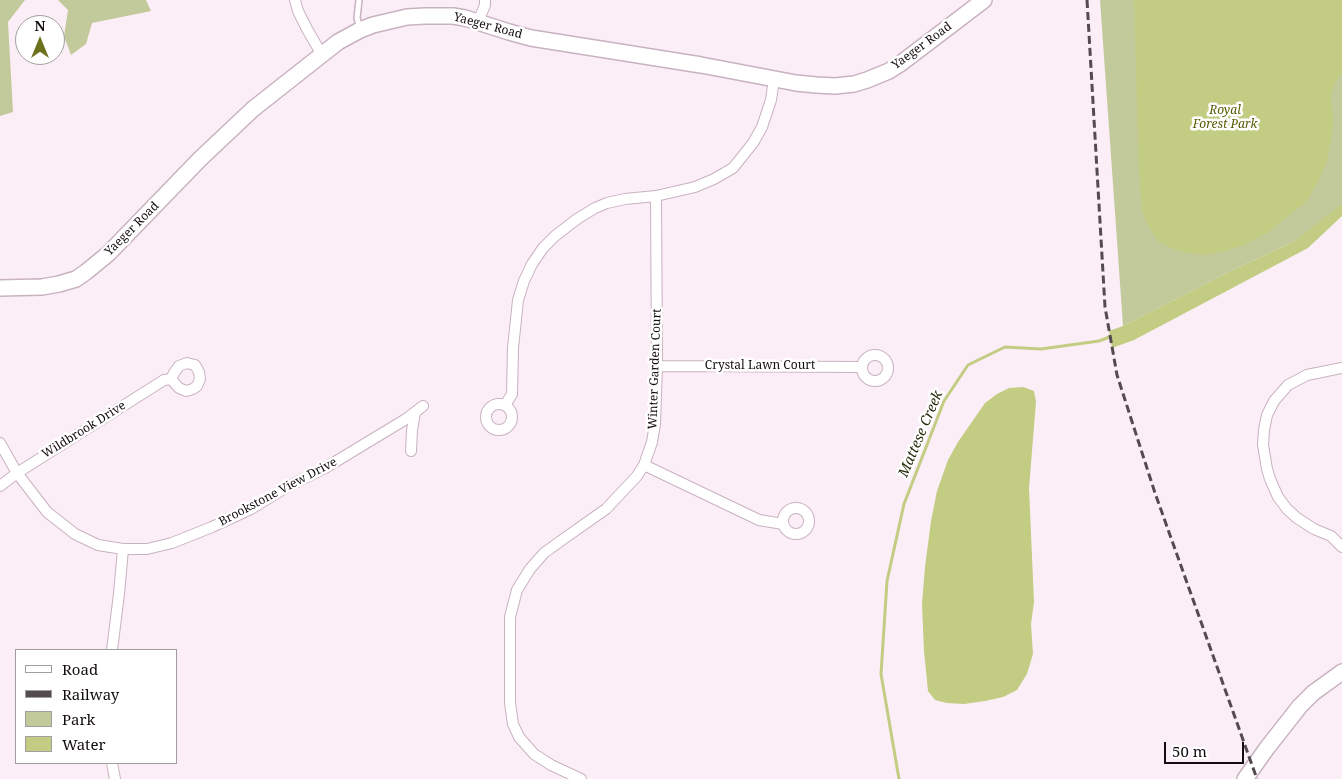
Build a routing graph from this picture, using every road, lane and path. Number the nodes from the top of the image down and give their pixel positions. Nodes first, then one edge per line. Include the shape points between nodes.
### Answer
1 (295, 0) edge
2 (359, 0) edge
3 (485, 0) edge
4 (984, 0) edge
5 (478, 22) junction
6 (360, 30) junction
7 (322, 55) junction
8 (774, 79) junction
9 (656, 196) junction
10 (0, 288) edge
11 (657, 366) junction
12 (862, 367) dead end
13 (1342, 368) edge
14 (171, 379) dead end
15 (505, 405) dead end
16 (0, 443) edge
17 (411, 451) dead end
18 (644, 466) junction
19 (17, 473) junction
20 (0, 486) edge
21 (783, 524) dead end
22 (1342, 548) edge
23 (123, 549) junction
24 (112, 649) edge
25 (1342, 672) edge
26 (112, 764) edge
27 (115, 779) edge
28 (581, 779) edge
29 (1244, 779) edge

1 - 7 street
2 - 6 lane via 357,18
3 - 5 street
4 - 8 street, Yaeger Road via 900,64 872,78 835,86
5 - 6 street, Yaeger Road via 453,16 425,16 388,21
5 - 8 street, Yaeger Road via 531,38
6 - 7 street, Yaeger Road
7 - 10 street, Yaeger Road via 241,119 122,240 86,272 59,284
8 - 9 street via 762,127 733,168 695,187
9 - 11 street, Winter Garden Court
9 - 15 street via 625,199 595,208 555,236 537,256 518,300 512,394
11 - 12 street, Crystal Lawn Court
11 - 18 street, Winter Garden Court via 655,424
13 - 22 street via 1307,375 1288,385 1267,415 1263,445 1270,479 1287,509 1314,529 1331,536
14 - 19 street, Wildbrook Drive via 164,380
16 - 19 street, Brookstone View Drive
17 - 23 street, Brookstone View Drive via 412,430 419,410 251,510 172,543 147,549
18 - 21 street via 759,520
18 - 28 street, Winter Garden Court via 606,509 544,554 530,569 517,590 510,617 513,724 519,737 534,754
19 - 20 street, Wildbrook Drive
19 - 23 street, Brookstone View Drive via 47,512 75,534 98,545
23 - 24 street
25 - 29 street via 1300,706
26 - 27 street

